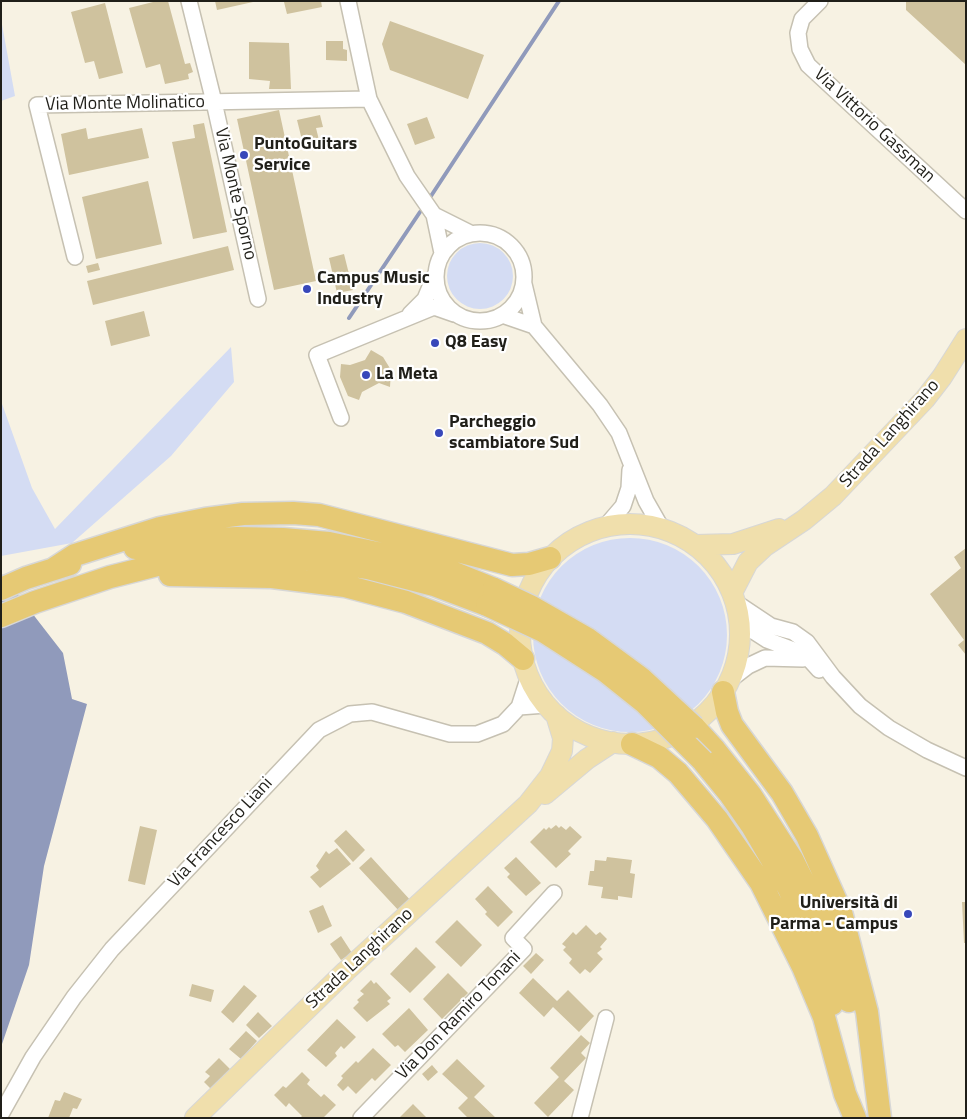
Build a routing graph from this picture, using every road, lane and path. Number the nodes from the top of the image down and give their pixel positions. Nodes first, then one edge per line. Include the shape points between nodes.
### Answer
1 (189, 1) edge
2 (348, 1) edge
3 (820, 1) edge
4 (370, 99) junction
5 (214, 102) junction
6 (966, 212) edge
7 (434, 215) junction
8 (470, 233) junction
9 (442, 253) junction
10 (75, 257) dead end
11 (436, 272) junction
12 (524, 284) junction
13 (258, 299) dead end
14 (457, 315) junction
15 (502, 315) junction
16 (403, 320) junction
17 (534, 326) junction
18 (966, 339) edge
19 (341, 418) dead end
20 (630, 463) junction
21 (804, 520) junction
22 (605, 526) junction
23 (662, 529) junction
24 (695, 545) junction
25 (550, 558) junction
26 (55, 568) junction
27 (1, 589) edge
28 (490, 597) junction
29 (46, 598) junction
30 (734, 598) junction
31 (1, 616) edge
32 (740, 622) junction
33 (810, 660) junction
34 (526, 668) junction
35 (727, 686) junction
36 (519, 707) junction
37 (551, 710) junction
38 (623, 743) junction
39 (709, 755) junction
40 (964, 774) edge
41 (528, 804) junction
42 (554, 893) dead end
43 (606, 1018) dead end
44 (1, 1114) edge
45 (195, 1118) edge
46 (361, 1118) edge
47 (580, 1118) edge
48 (855, 1118) edge
49 (869, 1118) edge
50 (880, 1118) edge

1 - 5 street, Via Monte Sporno
2 - 4 street
3 - 6 street, Via Vittorio Gassman via 802,19 798,33 800,49 808,65
4 - 5 street, Via Monte Molinatico
4 - 7 street via 407,176
5 - 10 street, Via Monte Molinatico via 37,105
5 - 13 street, Via Monte Sporno
7 - 8 street
7 - 9 street
8 - 9 street via 454,241
8 - 12 street via 484,232 510,244 524,270
9 - 11 street
11 - 14 street via 440,297
11 - 16 street via 425,299
12 - 15 street via 520,296
12 - 17 street
14 - 15 street via 480,321
14 - 16 street via 434,307
15 - 17 street
16 - 19 street via 317,355
17 - 20 street via 600,405 619,433
18 - 21 main road, Strada Langhirano via 925,399 833,496
20 - 22 street via 629,488 623,506
20 - 23 street
21 - 24 main road, Strada Langhirano via 733,544
21 - 30 main road, Strada Langhirano via 765,546 748,562
22 - 23 main road, Strada Langhirano via 644,525
22 - 25 main road, Strada Langhirano via 572,540
23 - 24 main road, Strada Langhirano
24 - 30 main road, Strada Langhirano via 723,575
25 - 26 highway via 512,565 319,515 284,513 233,515 160,528 75,555
25 - 34 main road, Strada Langhirano via 534,580 524,605 520,632
26 - 27 highway
26 - 28 highway via 154,545 237,538 283,539 330,543 447,570
28 - 29 highway via 368,568 298,559 221,558 165,563
28 - 39 highway, bridge via 605,671
28 - 39 highway, bridge via 532,607 588,639 667,701 694,727
29 - 31 highway
29 - 34 highway via 158,574 272,577 344,586 406,602 483,631 505,644
30 - 32 main road, Strada Langhirano
30 - 40 street via 772,626 793,632 807,642 860,706 889,728
32 - 33 street
32 - 35 main road, Strada Langhirano via 739,651
33 - 35 street via 765,658 748,666
33 - 40 street via 870,724 920,756
34 - 36 street, Via Francesco Liani
34 - 37 main road, Strada Langhirano
35 - 38 main road, Strada Langhirano via 712,707 684,730 650,742
35 - 50 highway via 727,712 732,725 782,793 802,827 841,912 867,1012
36 - 37 street
36 - 44 street, Via Francesco Liani via 504,724 477,734 450,734 372,712 350,714 319,730 112,949 33,1057
37 - 38 main road, Strada Langhirano via 583,733
37 - 41 main road, Strada Langhirano via 563,738 562,751 550,776
38 - 41 main road, Strada Langhirano via 587,759 544,795
38 - 48 highway via 659,756 678,773 718,819 761,883 824,1017
39 - 48 highway via 802,916 824,975 844,1046
39 - 49 highway via 750,794 792,859 822,919 844,981 856,1028
41 - 45 main road, Strada Langhirano via 352,965
42 - 46 street, Via Don Ramiro Tonani via 513,938 524,949
43 - 47 street

